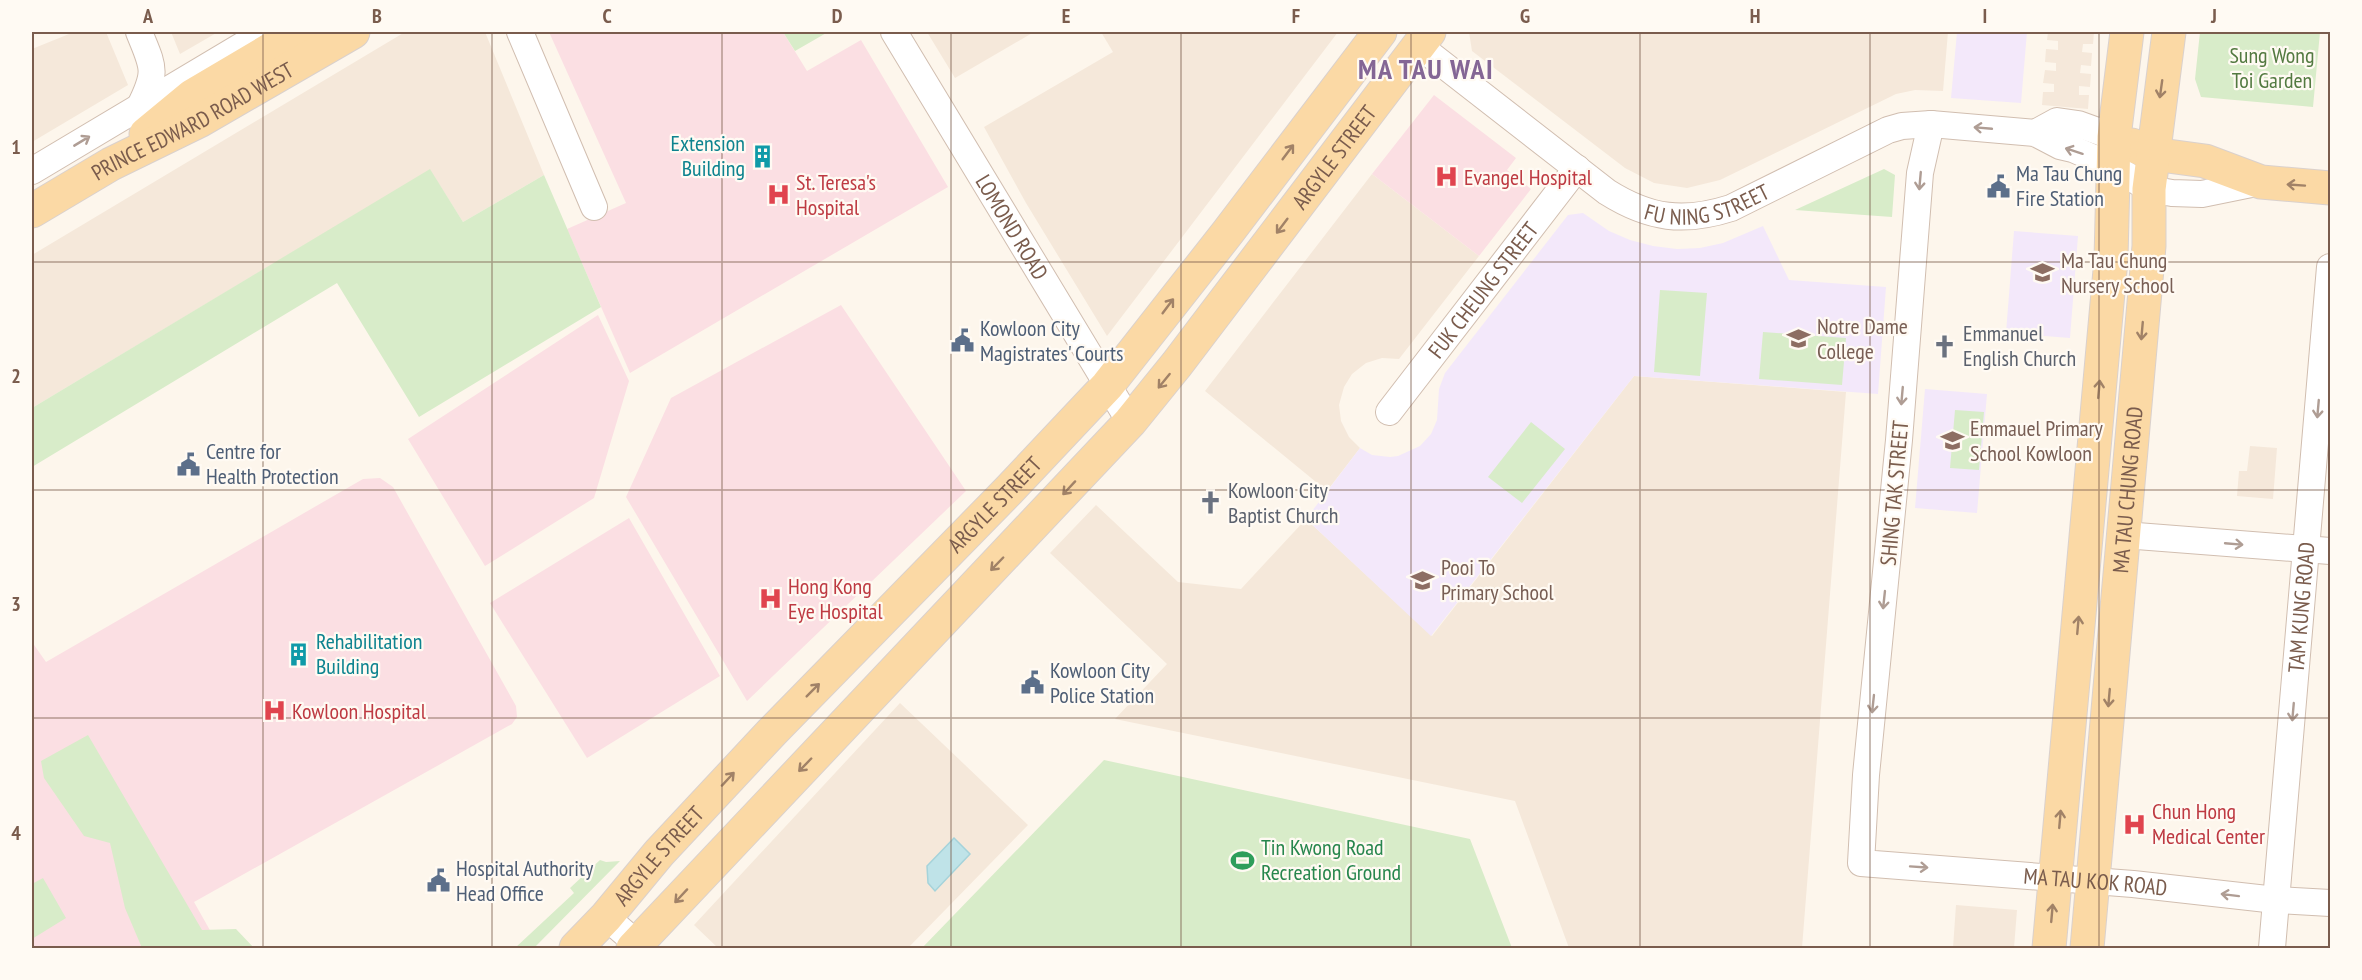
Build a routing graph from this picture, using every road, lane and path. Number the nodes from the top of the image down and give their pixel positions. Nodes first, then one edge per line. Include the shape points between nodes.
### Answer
1 (139, 32) edge
2 (265, 32) edge
3 (300, 32) edge
4 (353, 32) edge
5 (520, 32) edge
6 (894, 32) edge
7 (1380, 32) edge
8 (2127, 32) edge
9 (2169, 32) edge
10 (1423, 38) edge
11 (140, 106) junction
12 (1931, 124) junction
13 (2114, 152) junction
14 (2153, 154) junction
15 (111, 164) junction
16 (1577, 168) junction
17 (32, 171) edge
18 (2261, 182) junction
19 (2331, 188) edge
20 (2149, 189) junction
21 (594, 207) dead end
22 (32, 211) edge
23 (2331, 267) edge
24 (1107, 386) junction
25 (1389, 412) dead end
26 (1130, 422) junction
27 (2124, 535) junction
28 (2319, 550) edge
29 (1861, 863) joint
30 (2055, 877) junction
31 (2092, 881) junction
32 (2276, 900) junction
33 (2331, 903) edge
34 (606, 917) junction
35 (637, 947) edge
36 (576, 948) edge
37 (2049, 948) edge
38 (2087, 948) edge
39 (2272, 948) edge

1 - 11 street via 153,66 150,85
2 - 11 street, PRINCE EDWARD ROAD WEST
3 - 15 main road via 192,96
4 - 15 main road, PRINCE EDWARD ROAD WEST via 199,121
5 - 21 street
6 - 24 street, LOMOND ROAD
24 -> 7 main road, ARGYLE STREET
8 - 13 main road, MA TAU CHUNG ROAD
9 -> 14 main road, MA TAU CHUNG ROAD
10 - 16 street, FU NING STREET
10 -> 26 main road, ARGYLE STREET
17 -> 11 street, PRINCE EDWARD ROAD WEST
13 -> 12 street, FU NING STREET via 2078,124 2057,121 2035,133
12 - 16 street, FU NING STREET via 1888,130 1731,208 1689,217 1646,212 1625,203
12 -> 29 street, SHING TAK STREET via 1920,173
13 - 14 main road
13 - 20 street, FU NING STREET
30 -> 13 main road, MA TAU CHUNG ROAD via 2111,259
14 - 18 main road via 2205,161
14 - 20 main road, MA TAU CHUNG ROAD
15 - 22 main road, PRINCE EDWARD ROAD WEST
16 - 25 street, FUK CHEUNG STREET
19 -> 18 main road
18 - 20 street via 2202,194
20 -> 27 main road, MA TAU CHUNG ROAD via 2149,246
23 -> 28 street, TAM KUNG ROAD
24 - 26 street, LOMOND ROAD
34 -> 24 main road, ARGYLE STREET via 659,853 764,740
26 -> 35 main road, ARGYLE STREET
27 -> 28 street
27 -> 31 main road, MA TAU CHUNG ROAD
28 -> 32 street, TAM KUNG ROAD
29 -> 30 street, MA TAU KOK ROAD
30 - 31 street, MA TAU KOK ROAD
37 -> 30 main road, MA TAU CHUNG ROAD
32 -> 31 street, MA TAU KOK ROAD
31 - 38 main road, MA TAU CHUNG ROAD
32 - 33 street, MA TAU KOK ROAD
32 - 39 street, TAM KUNG ROAD
34 - 35 street
34 - 36 main road, ARGYLE STREET

